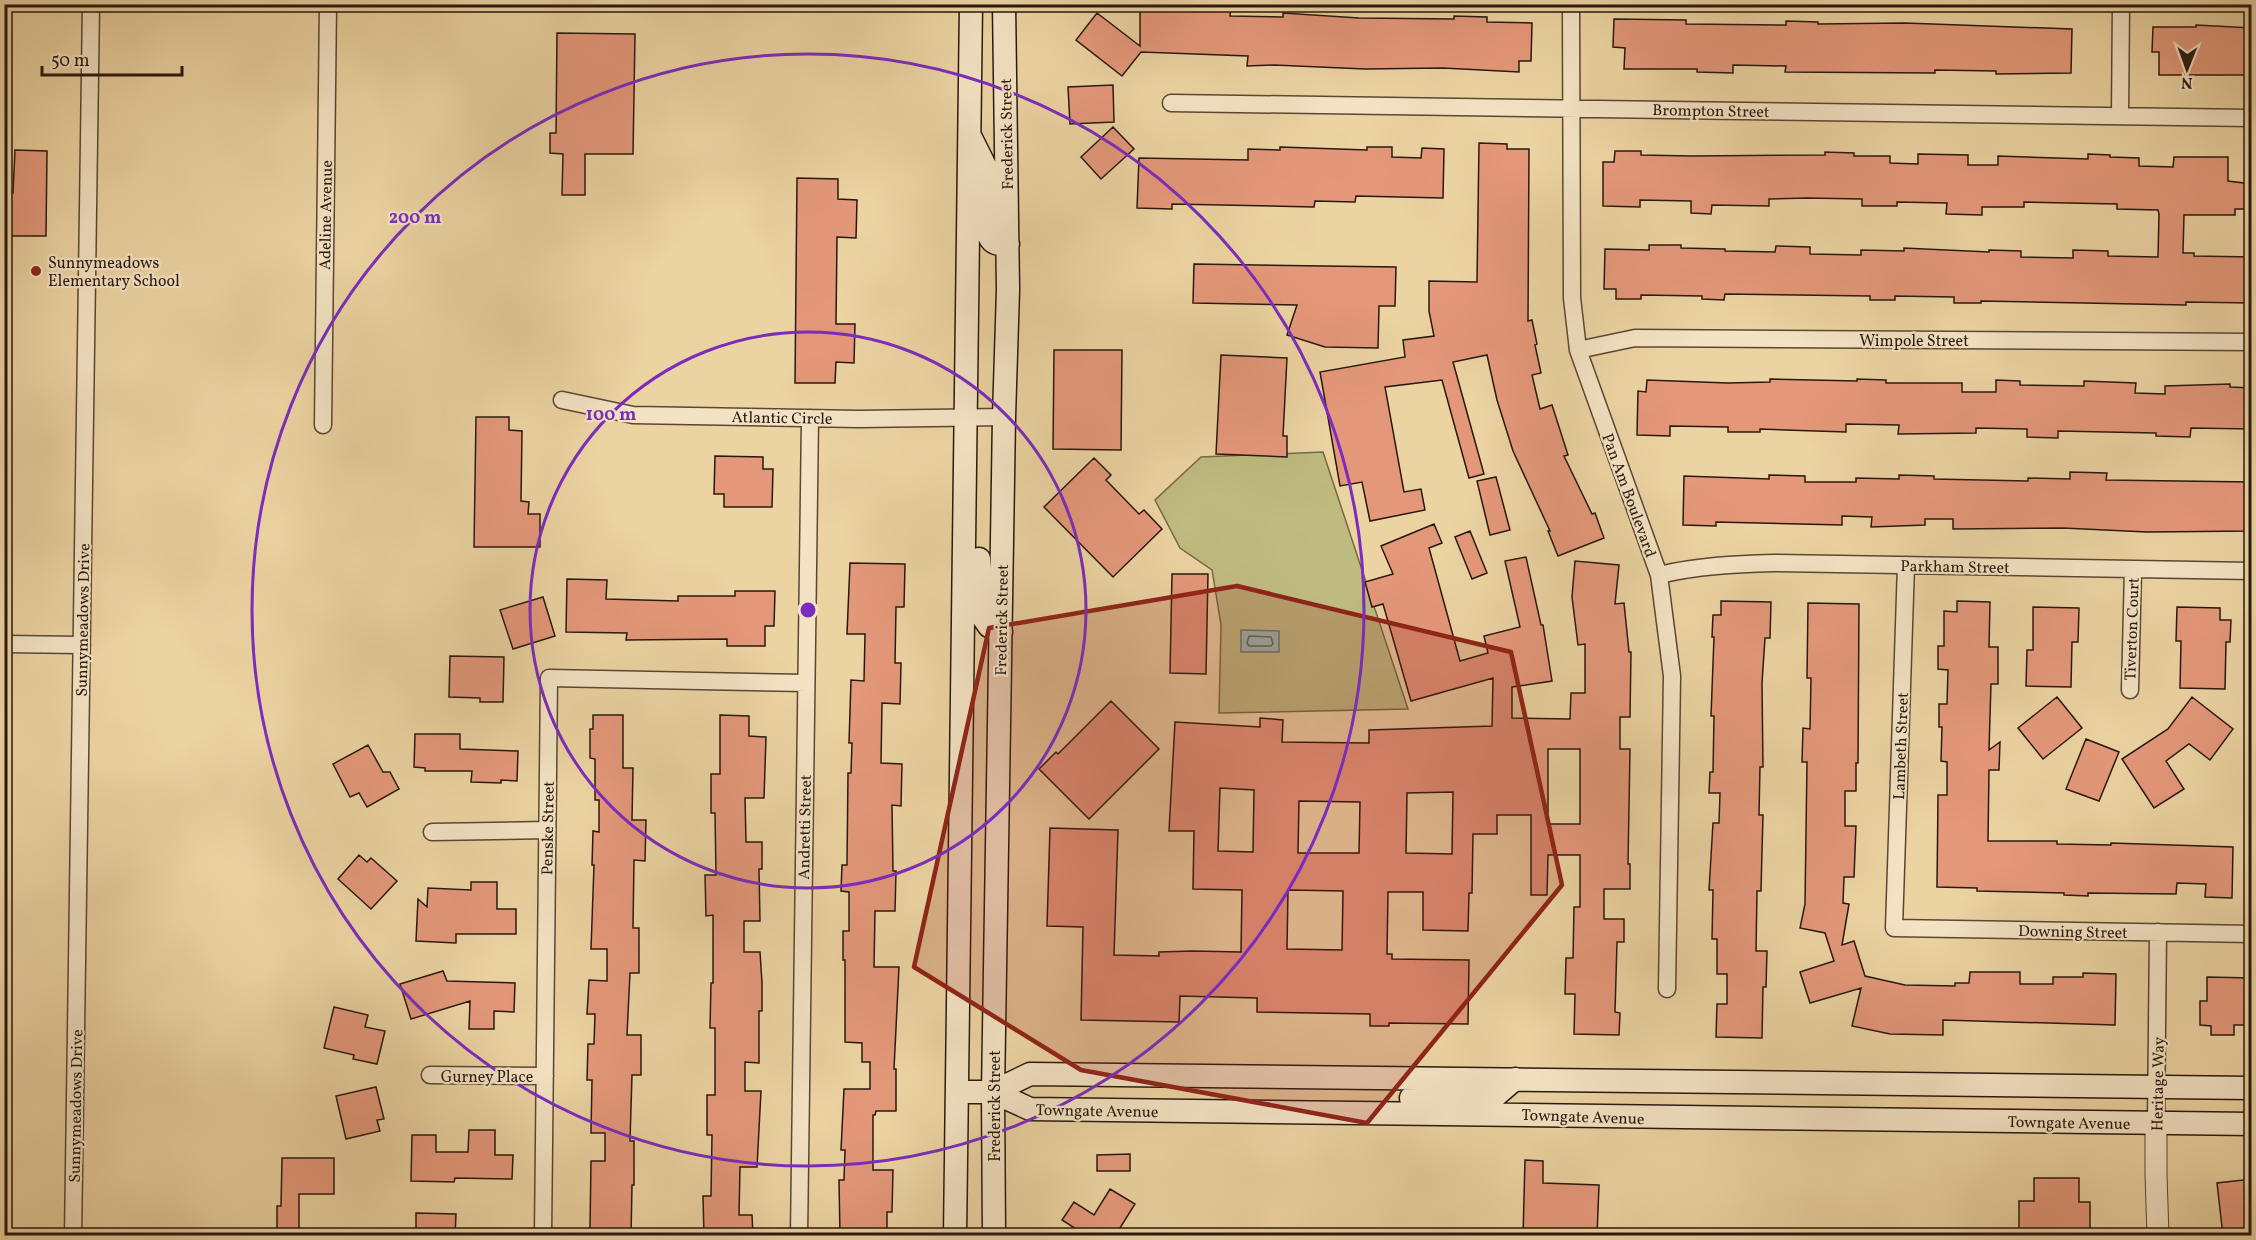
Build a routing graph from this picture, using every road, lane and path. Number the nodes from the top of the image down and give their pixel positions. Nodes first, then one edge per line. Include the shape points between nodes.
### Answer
1 (91, 4) edge
2 (328, 4) edge
3 (971, 4) edge
4 (1004, 4) edge
5 (1571, 4) edge
6 (2121, 4) edge
7 (1171, 103) dead end
8 (1570, 108) junction
9 (2120, 116) junction
10 (2252, 118) edge
11 (969, 134) junction
12 (1008, 244) junction
13 (2252, 342) edge
14 (1578, 350) junction
15 (562, 400) dead end
16 (1004, 417) junction
17 (810, 418) junction
18 (965, 418) junction
19 (323, 425) dead end
20 (965, 514) junction
21 (1906, 565) junction
22 (2133, 569) junction
23 (2252, 571) edge
24 (1659, 575) junction
25 (1001, 633) junction
26 (4, 644) edge
27 (82, 645) junction
28 (806, 683) junction
29 (2130, 690) dead end
30 (548, 831) junction
31 (432, 832) dead end
32 (1894, 928) joint
33 (2158, 932) junction
34 (2252, 934) edge
35 (1668, 989) dead end
36 (430, 1075) dead end
37 (545, 1076) junction
38 (1515, 1080) junction
39 (1669, 1082) junction
40 (2157, 1087) junction
41 (2252, 1088) edge
42 (958, 1092) junction
43 (993, 1092) junction
44 (1345, 1113) junction
45 (1670, 1118) junction
46 (2156, 1123) junction
47 (2252, 1124) edge
48 (73, 1236) edge
49 (543, 1236) edge
50 (799, 1236) edge
51 (955, 1236) edge
52 (994, 1236) edge
53 (2158, 1236) edge

1 - 27 street, Sunnymeadows Drive
2 - 19 street, Adeline Avenue
3 - 11 main road
4 - 12 main road, Frederick Street
5 - 8 street, Pan Am Boulevard
6 - 9 street
7 - 8 street, Brompton Street
8 - 9 street, Brompton Street
8 - 14 street, Pan Am Boulevard via 1572,298
9 - 10 street, Brompton Street
11 - 12 main road via 988,178 989,236 997,244
11 - 18 main road
12 - 16 main road, Frederick Street
13 - 14 street, Wimpole Street via 1635,338
14 - 24 street, Pan Am Boulevard
15 - 17 street, Atlantic Circle via 633,415
16 - 18 street, Atlantic Circle
16 - 25 main road, Frederick Street
17 - 18 street, Atlantic Circle
17 - 28 street, Andretti Street
18 - 20 main road
20 - 25 main road via 979,537 982,616
20 - 42 main road
21 - 22 street, Parkham Street
21 - 24 street, Parkham Street via 1728,564 1690,567
21 - 32 street, Lambeth Street
22 - 23 street, Parkham Street
22 - 29 street, Tiverton Court
24 - 35 street, Pan Am Boulevard via 1672,676
25 - 43 main road, Frederick Street
26 - 27 street
27 - 48 street, Sunnymeadows Drive
28 - 30 street, Penske Street via 549,678
28 - 50 street, Andretti Street
30 - 31 street
30 - 37 street, Penske Street
32 - 33 street, Downing Street
33 - 34 street, Downing Street
33 - 40 street, Heritage Way
36 - 37 street, Gurney Place
37 - 49 street, Penske Street
38 - 39 main road, Towngate Avenue
38 - 43 main road, Towngate Avenue via 1030,1074
38 - 44 main road via 1494,1097 1368,1098
39 - 40 main road, Towngate Avenue
39 - 45 main road
40 - 41 main road, Towngate Avenue
40 - 46 street, Heritage Way
42 - 43 main road
42 - 51 main road
43 - 44 main road, Towngate Avenue via 1030,1109
43 - 52 main road, Frederick Street
44 - 45 main road, Towngate Avenue
45 - 46 main road, Towngate Avenue
46 - 47 main road, Towngate Avenue
46 - 53 street, Heritage Way

